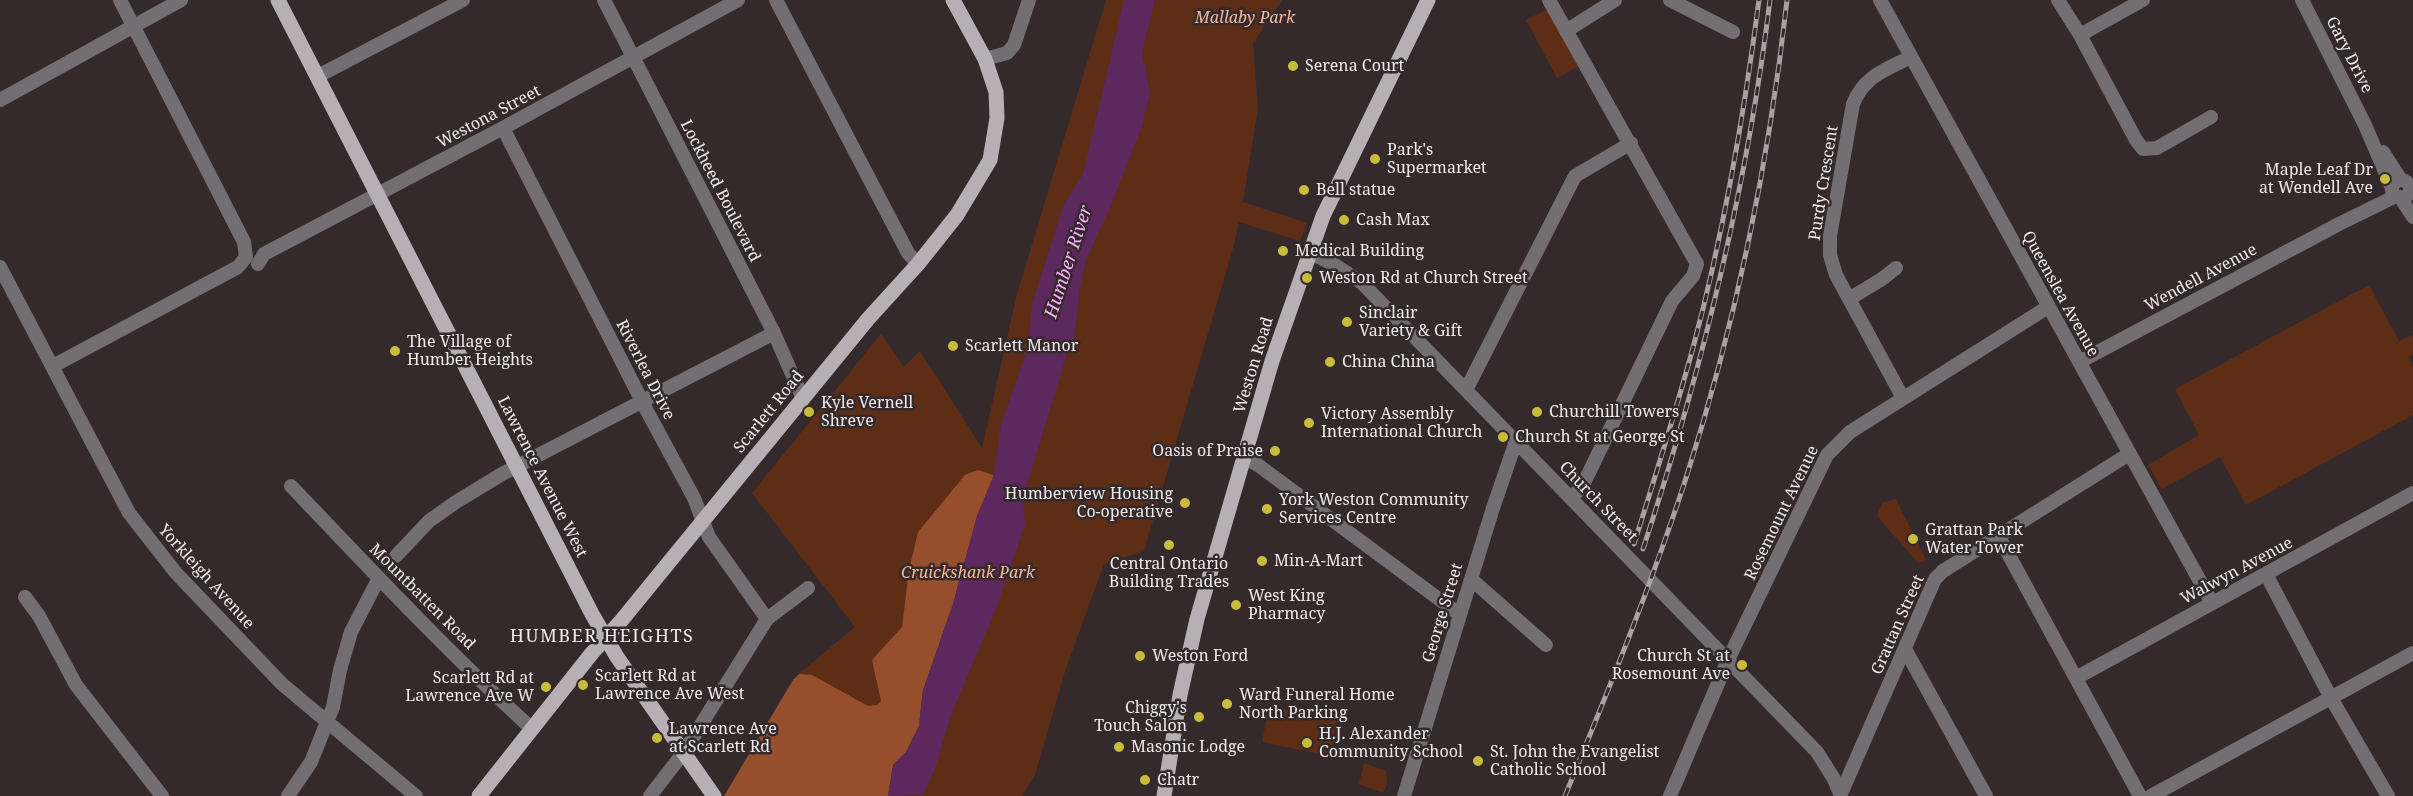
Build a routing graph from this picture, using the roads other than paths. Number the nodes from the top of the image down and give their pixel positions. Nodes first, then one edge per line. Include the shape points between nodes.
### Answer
1 (120, 0) edge
2 (182, 0) edge
3 (278, 0) edge
4 (463, 0) edge
5 (604, 0) edge
6 (738, 0) edge
7 (776, 0) edge
8 (953, 0) edge
9 (1029, 0) edge
10 (1428, 0) edge
11 (1549, 0) edge
12 (1615, 0) edge
13 (1670, 0) edge
14 (1880, 0) edge
15 (2058, 0) edge
16 (2143, 0) edge
17 (2308, 2) edge
18 (133, 26) junction
19 (1566, 31) junction
20 (1733, 32) dead end
21 (2080, 35) junction
22 (633, 57) junction
23 (1911, 57) junction
24 (985, 59) junction
25 (318, 76) junction
26 (0, 100) edge
27 (2211, 117) dead end
28 (503, 128) junction
29 (1631, 143) junction
30 (2404, 189) edge
31 (377, 195) junction
32 (2413, 217) edge
33 (1309, 252) junction
34 (252, 260) junction
35 (918, 264) junction
36 (0, 267) edge
37 (1896, 268) dead end
38 (1849, 299) junction
39 (2048, 307) junction
40 (774, 333) junction
41 (2079, 362) junction
42 (52, 366) junction
43 (1466, 390) junction
44 (1903, 398) junction
45 (803, 399) junction
46 (642, 401) junction
47 (1516, 441) junction
48 (2129, 454) junction
49 (1245, 458) junction
50 (517, 467) junction
51 (291, 486) dead end
52 (2413, 493) edge
53 (1571, 498) junction
54 (703, 520) junction
55 (1999, 537) junction
56 (396, 556) dead end
57 (2266, 574) junction
58 (379, 578) junction
59 (1471, 579) junction
60 (808, 588) dead end
61 (25, 597) dead end
62 (2212, 603) junction
63 (1459, 614) junction
64 (767, 620) junction
65 (606, 638) junction
66 (1546, 645) dead end
67 (1905, 650) junction
68 (2413, 652) edge
69 (1728, 660) junction
70 (2076, 678) junction
71 (2331, 698) junction
72 (328, 721) junction
73 (532, 729) junction
74 (684, 752) junction
75 (162, 796) edge
76 (288, 796) edge
77 (416, 796) edge
78 (479, 796) edge
79 (650, 796) edge
80 (714, 796) edge
81 (1164, 796) edge
82 (1404, 796) edge
83 (1670, 796) edge
84 (1841, 796) edge
85 (1986, 796) edge
86 (2140, 796) edge
87 (2151, 796) edge
88 (2388, 796) edge

1 - 18 street
2 - 18 street
3 - 25 main road, Lawrence Avenue West
4 - 25 street
5 - 22 street, Lockheed Boulevard
6 - 22 street, Westona Street
7 - 35 street via 908,253
8 - 24 main road, Scarlett Road
9 - 24 street via 1014,45 1007,53
10 - 33 main road, Weston Road
11 - 19 street
12 - 19 street
13 - 20 street
14 - 23 street, Queenslea Avenue
15 - 21 street
16 - 21 street
17 - 30 street, Gary Drive via 2365,125
18 - 26 street
18 - 34 street
19 - 29 street
21 - 27 street via 2144,149 2157,148
22 - 28 street, Westona Street
22 - 40 street, Lockheed Boulevard
23 - 38 street, Purdy Crescent via 1870,79 1860,88 1853,104 1830,236 1836,275
23 - 39 street, Queenslea Avenue
24 - 35 main road, Scarlett Road via 996,92 997,118 990,160 957,215
25 - 31 main road, Lawrence Avenue West
28 - 31 street, Westona Street
28 - 46 street, Riverlea Drive
29 - 43 street via 1575,176
29 - 53 street via 1697,264 1693,276 1672,301 1582,487
30 - 32 street, Gary Drive
30 - 41 street, Wendell Avenue
31 - 34 street, Westona Street
31 - 50 main road, Lawrence Avenue West
33 - 43 street, Church Street via 1362,283
33 - 49 main road, Weston Road
34 - 42 street, Westona Street
35 - 45 main road, Scarlett Road
36 - 42 street, Yorkleigh Avenue
37 - 38 street
38 - 44 street, Purdy Crescent
39 - 41 street, Queenslea Avenue
39 - 44 street, Rosemount Avenue
40 - 45 street, Lockheed Boulevard
40 - 46 street
41 - 48 street, Queenslea Avenue
42 - 72 street, Yorkleigh Avenue via 129,513 212,612 282,684
43 - 47 street, Church Street
44 - 69 street, Rosemount Avenue via 1850,432 1827,455
45 - 54 main road, Scarlett Road
46 - 50 street
46 - 54 street, Riverlea Drive
47 - 53 street, Church Street
47 - 59 street, George Street
48 - 55 street, Grattan Street
48 - 62 street, Queenslea Avenue
49 - 63 street
49 - 81 main road, Weston Road via 1192,641
50 - 56 street via 438,514
50 - 65 main road, Lawrence Avenue West
51 - 58 street, Mountbatten Road
52 - 57 street, Walwyn Avenue
53 - 69 street, Church Street
54 - 64 street, Riverlea Drive via 709,537
54 - 65 main road, Scarlett Road
55 - 67 street, Grattan Street via 1935,579
55 - 70 street
57 - 62 street, Walwyn Avenue
57 - 71 street
58 - 72 street via 351,632
58 - 73 street, Mountbatten Road
59 - 63 street, George Street
59 - 66 street
60 - 64 street
61 - 75 street via 76,685
62 - 70 street, Walwyn Avenue
63 - 82 street, George Street
64 - 74 street
65 - 73 main road, Scarlett Road
65 - 74 main road, Lawrence Avenue West
67 - 84 street, Grattan Street
67 - 85 street
68 - 71 street
69 - 83 street, Rosemount Avenue
69 - 84 street, Church Street via 1817,752
70 - 86 street
71 - 87 street
71 - 88 street
72 - 76 street via 311,762
72 - 77 street, Yorkleigh Avenue
73 - 78 main road, Scarlett Road
74 - 79 street
74 - 80 main road, Lawrence Avenue West

